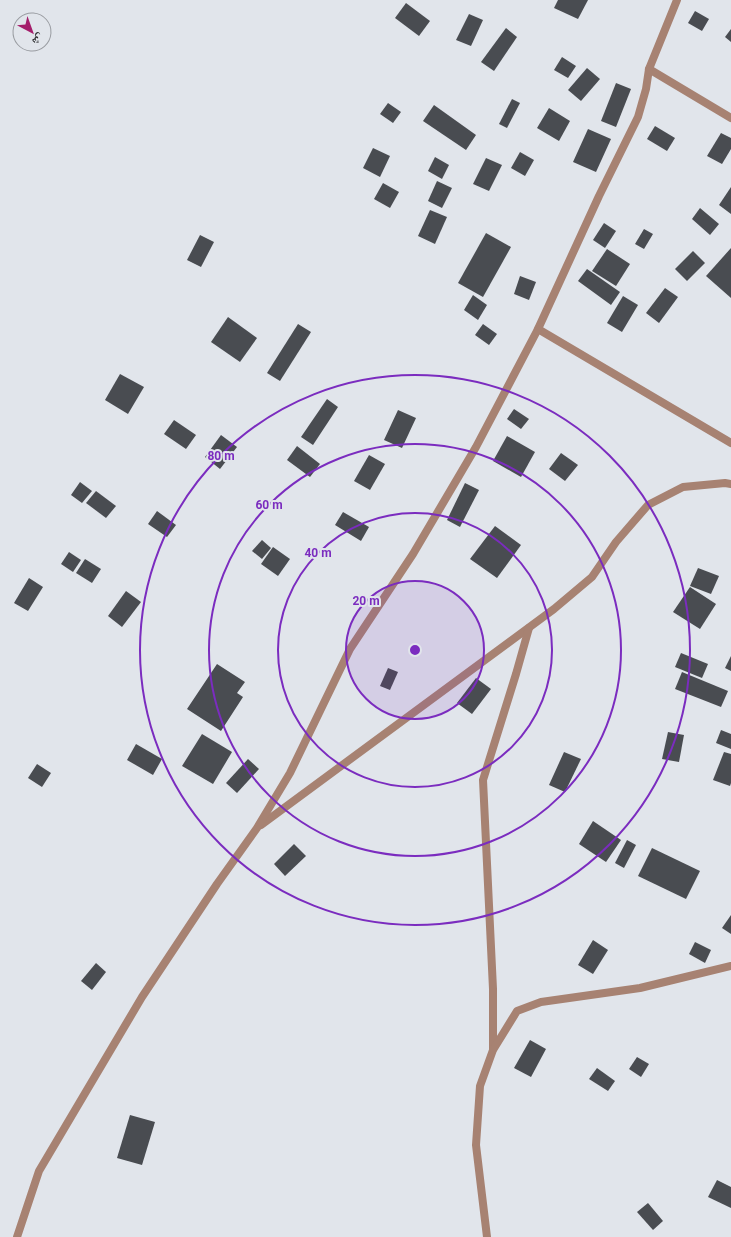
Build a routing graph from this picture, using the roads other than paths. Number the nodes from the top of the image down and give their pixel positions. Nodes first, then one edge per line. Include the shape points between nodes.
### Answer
1 (677, 0) edge
2 (649, 69) junction
3 (731, 118) edge
4 (538, 329) junction
5 (731, 443) edge
6 (731, 484) edge
7 (528, 628) junction
8 (257, 828) junction
9 (731, 966) edge
10 (493, 1050) junction
11 (17, 1237) edge
12 (487, 1237) edge

1 - 2 street
2 - 3 street
2 - 4 street via 638,117
4 - 5 street
4 - 8 street via 476,447 413,554 350,649 290,773
6 - 7 street via 683,487 648,505 616,542 592,577
7 - 8 street
7 - 10 street via 483,780 493,989
8 - 11 street via 142,997 46,1158 39,1171
9 - 10 street via 640,988 540,1002 517,1011
10 - 12 street via 480,1086 476,1145

